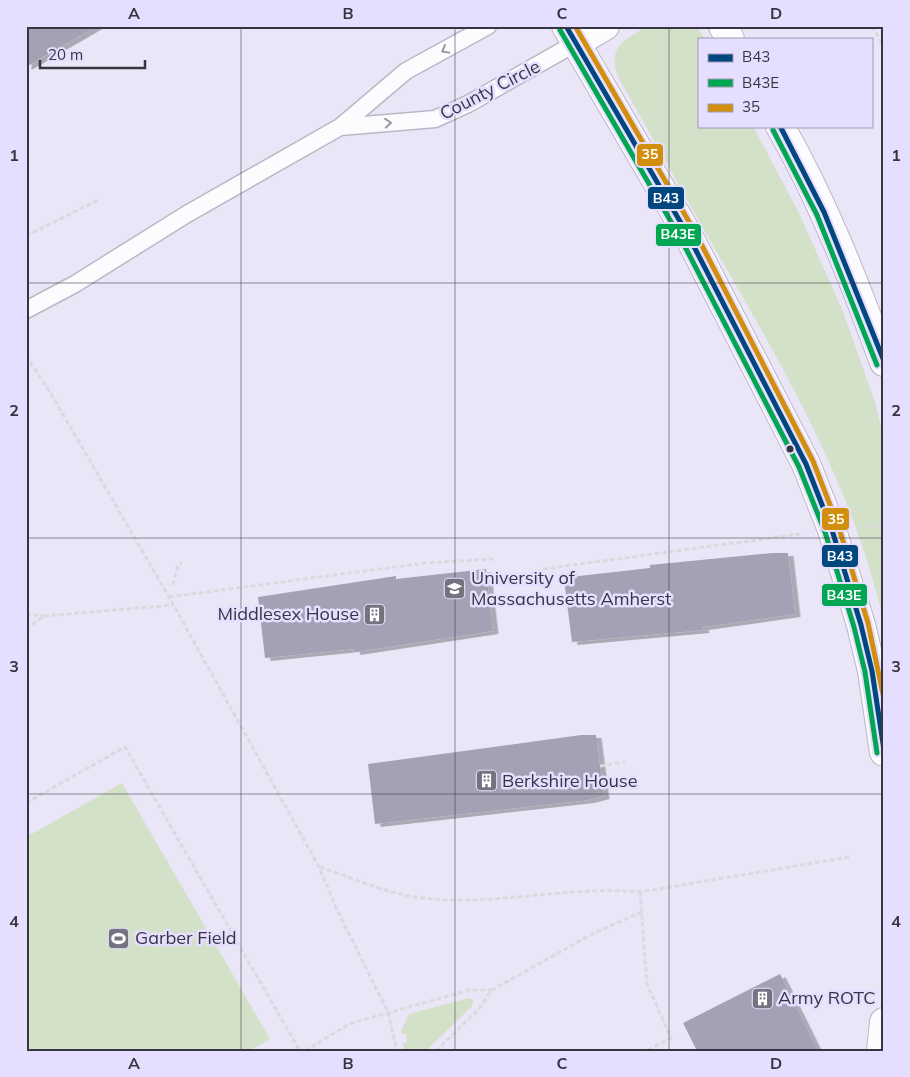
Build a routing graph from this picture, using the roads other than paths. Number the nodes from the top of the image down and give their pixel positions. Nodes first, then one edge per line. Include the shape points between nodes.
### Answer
1 (488, 26) edge
2 (605, 26) edge
3 (723, 26) edge
4 (571, 35) edge
5 (729, 38) edge
6 (340, 127) junction
7 (781, 128) edge
8 (26, 310) edge
9 (884, 362) edge
10 (884, 752) edge
11 (884, 1022) edge
12 (881, 1051) edge

1 -> 6 lane via 406,71
2 - 4 main road
3 - 5 main road
6 -> 4 lane, County Circle via 435,119 468,104
4 - 10 main road via 688,235 806,464 832,530 862,625
6 - 8 lane
7 - 9 main road via 847,264
11 - 12 main road

